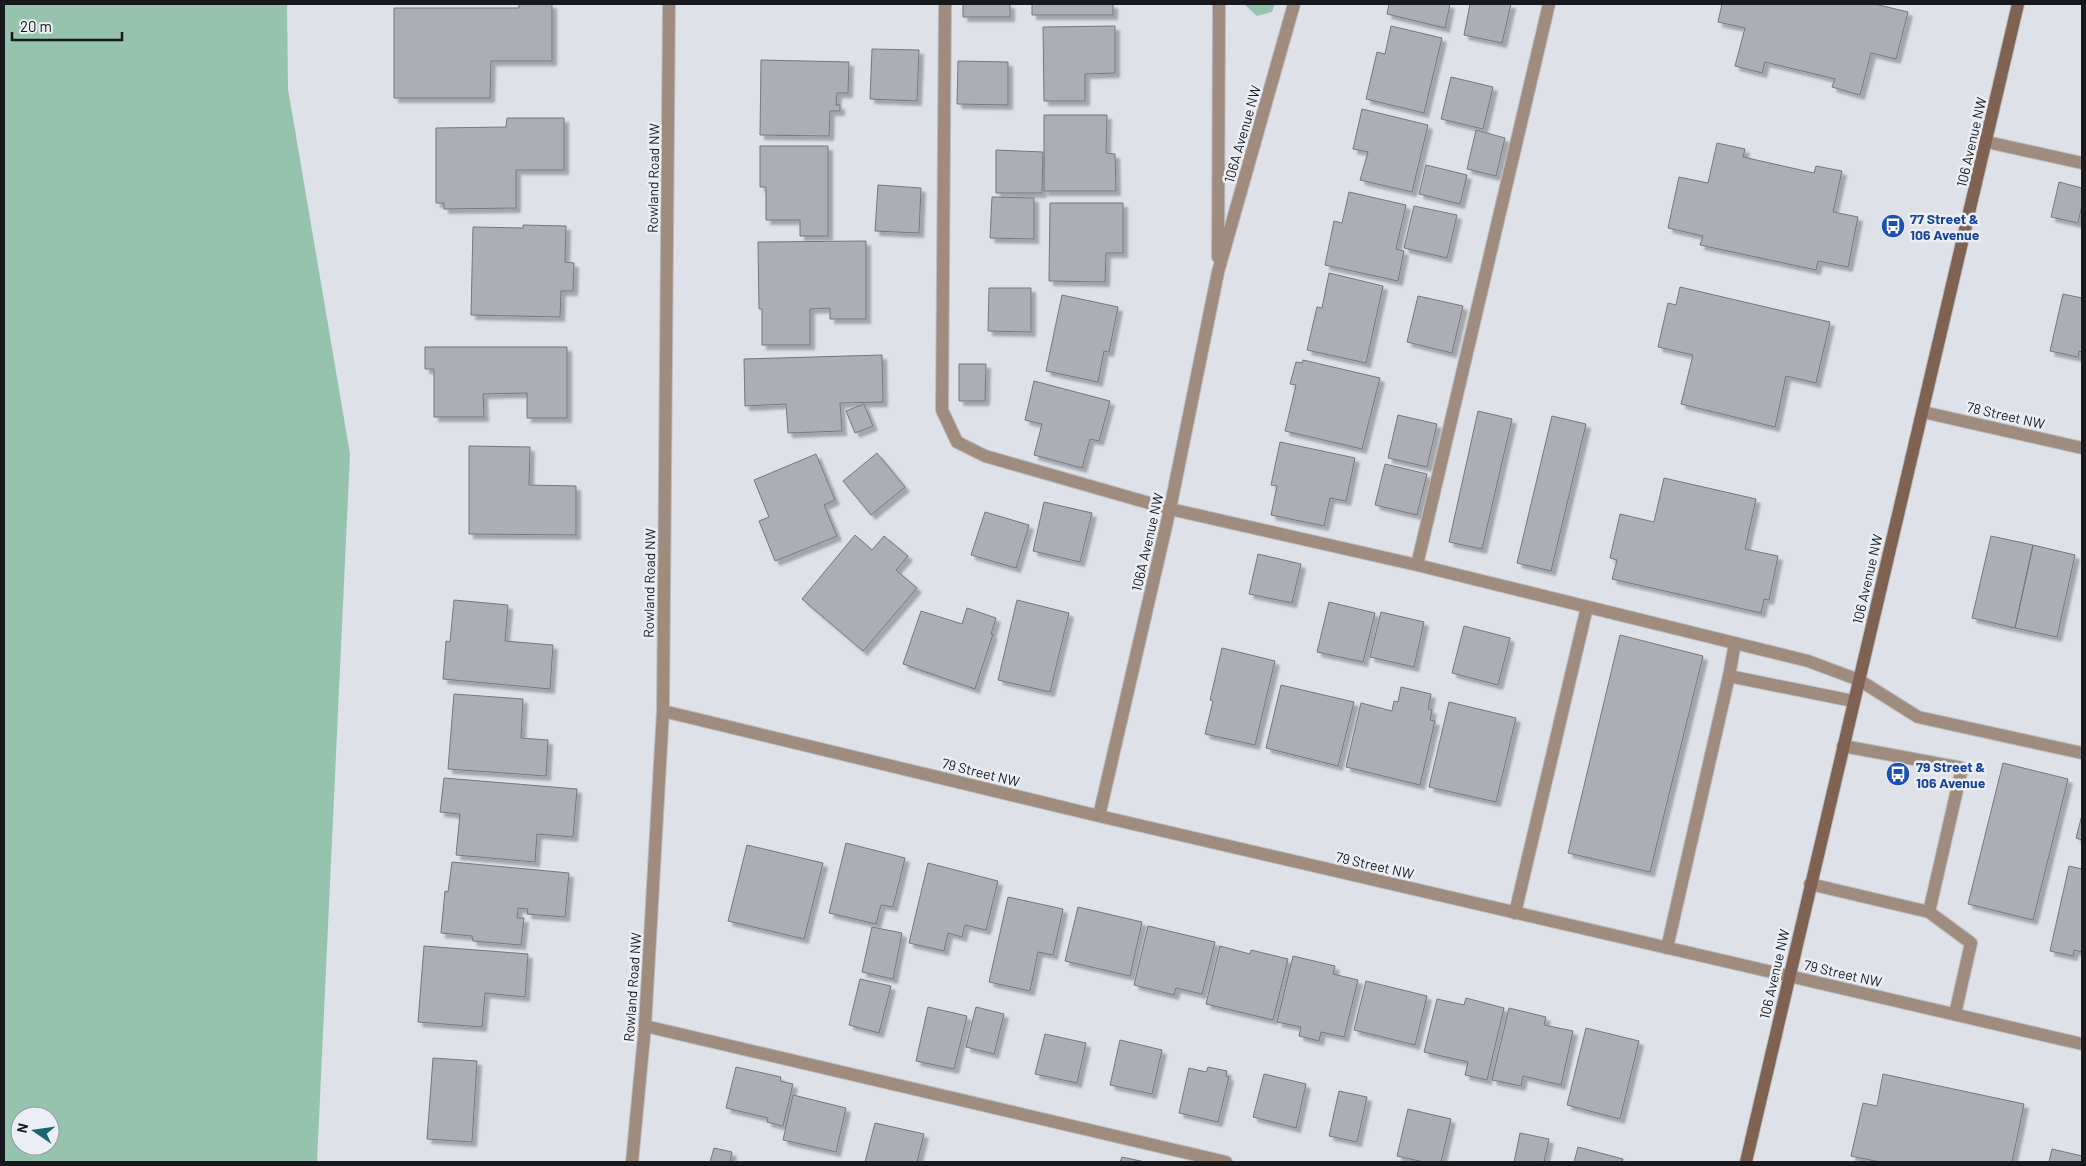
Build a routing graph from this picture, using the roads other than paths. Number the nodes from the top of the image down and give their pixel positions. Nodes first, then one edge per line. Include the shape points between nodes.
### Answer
1 (669, 4) edge
2 (945, 4) edge
3 (1219, 4) edge
4 (1294, 4) edge
5 (1549, 4) edge
6 (2018, 4) edge
7 (1987, 142) junction
8 (2082, 163) edge
9 (1218, 272) junction
10 (1923, 412) junction
11 (2082, 448) edge
12 (1170, 508) junction
13 (1417, 565) junction
14 (1586, 607) junction
15 (1735, 643) junction
16 (1728, 676) junction
17 (1859, 680) junction
18 (1854, 701) junction
19 (663, 711) junction
20 (1843, 746) junction
21 (2082, 754) edge
22 (1099, 816) junction
23 (1810, 884) junction
24 (1928, 912) junction
25 (1515, 913) junction
26 (1667, 948) junction
27 (1789, 976) junction
28 (1955, 1014) junction
29 (645, 1026) junction
30 (2082, 1044) edge
31 (632, 1162) edge
32 (1226, 1162) edge
33 (1746, 1162) edge

1 - 19 street, Rowland Road NW
2 - 12 street via 942,410 957,442 985,456
3 - 9 street, 106A Avenue NW
4 - 9 street, 106A Avenue NW
5 - 13 street
6 - 7 main road, 106 Avenue NW
7 - 8 street
7 - 10 main road, 106 Avenue NW
9 - 12 street, 106A Avenue NW
10 - 11 street, 78 Street NW
10 - 17 main road, 106 Avenue NW
12 - 13 street
12 - 22 street, 106A Avenue NW
13 - 14 street
14 - 15 street
14 - 25 street
15 - 16 street
15 - 17 street via 1808,661
16 - 18 street
16 - 26 street
17 - 18 main road, 106 Avenue NW
17 - 21 street via 1918,717
18 - 20 main road, 106 Avenue NW
19 - 22 street, 79 Street NW
19 - 29 street, Rowland Road NW
20 - 23 main road, 106 Avenue NW
20 - 24 street via 1962,768
22 - 25 street, 79 Street NW
23 - 24 street
23 - 27 main road, 106 Avenue NW
24 - 28 street via 1971,943
25 - 26 street, 79 Street NW
26 - 27 street, 79 Street NW
27 - 28 street, 79 Street NW
27 - 33 main road, 106 Avenue NW
28 - 30 street, 79 Street NW
29 - 31 street, Rowland Road NW
29 - 32 street

